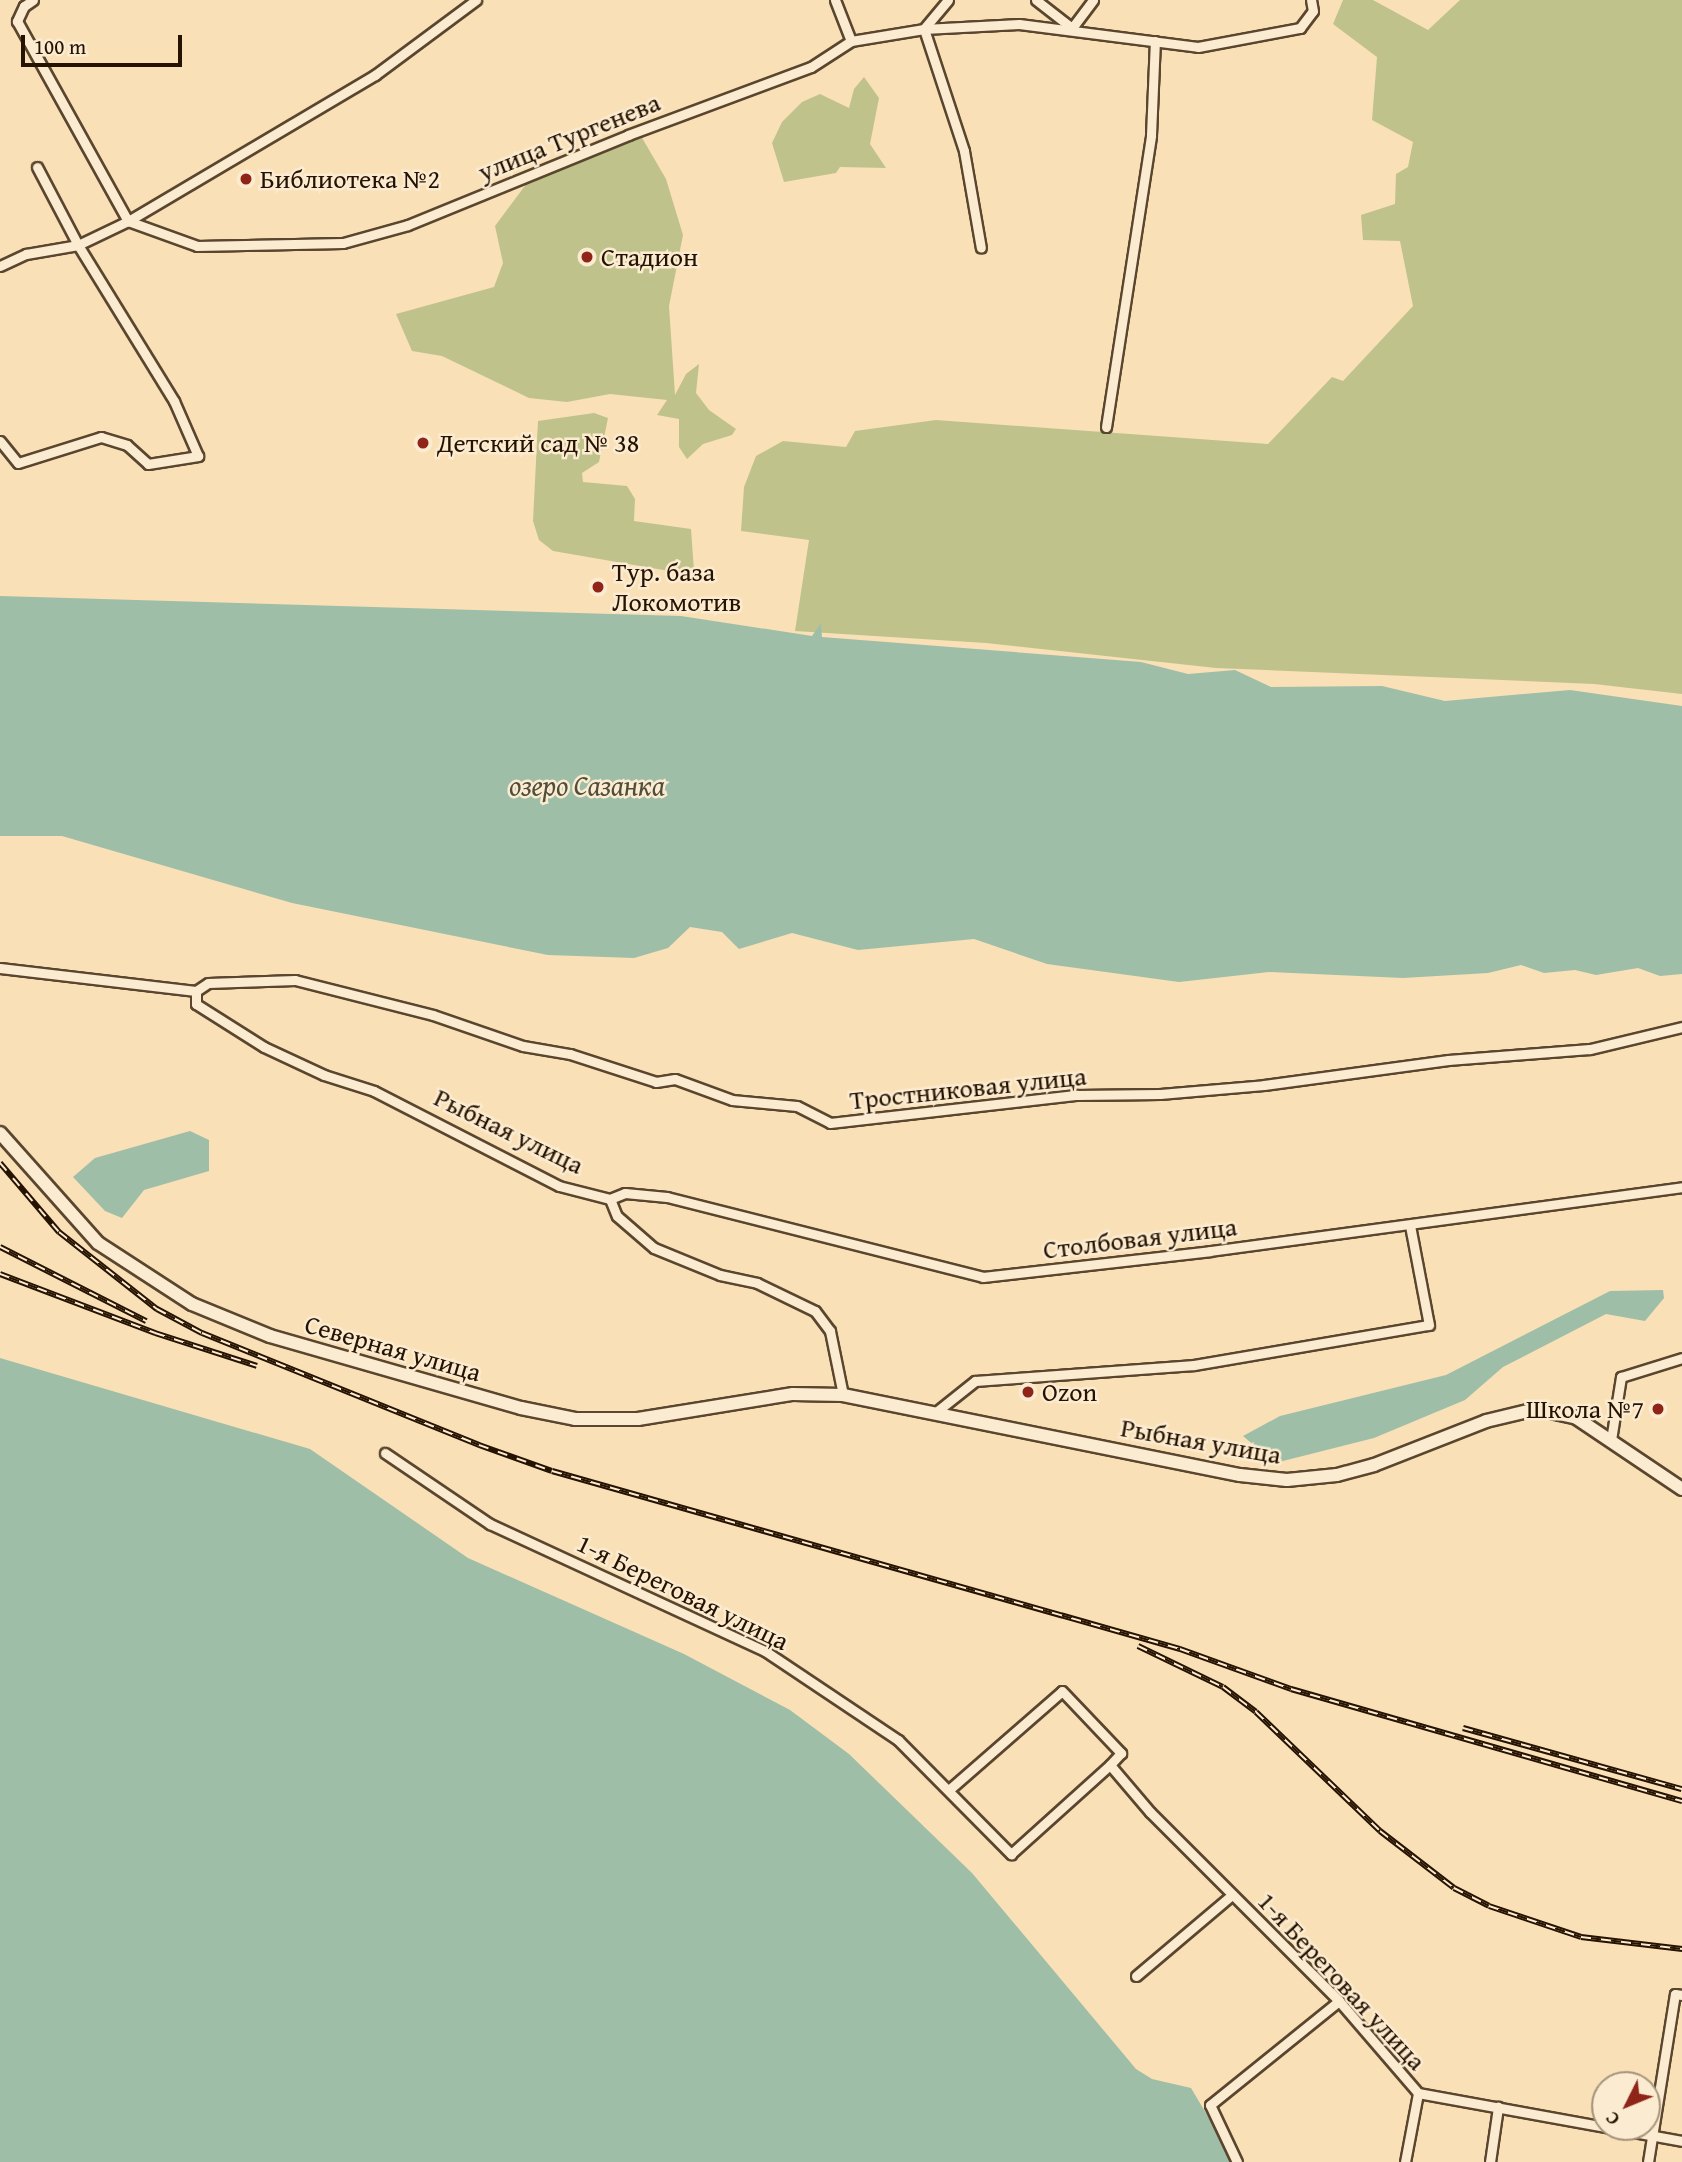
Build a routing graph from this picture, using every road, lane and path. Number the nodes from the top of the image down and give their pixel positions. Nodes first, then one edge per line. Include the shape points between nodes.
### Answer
1 (33, 0) edge
2 (476, 0) edge
3 (948, 0) edge
4 (1036, 0) edge
5 (1093, 0) edge
6 (1311, 0) edge
7 (839, 1) edge
8 (1072, 28) junction
9 (924, 29) junction
10 (851, 41) junction
11 (1156, 41) junction
12 (37, 167) dead end
13 (128, 221) junction
14 (78, 245) junction
15 (981, 248) dead end
16 (0, 266) edge
17 (1106, 427) dead end
18 (0, 441) edge
19 (0, 968) edge
20 (196, 991) junction
21 (1682, 1027) edge
22 (0, 1133) edge
23 (1682, 1187) edge
24 (610, 1199) junction
25 (1410, 1225) junction
26 (1682, 1357) edge
27 (843, 1395) junction
28 (936, 1412) junction
29 (1611, 1440) junction
30 (385, 1453) dead end
31 (1682, 1489) edge
32 (1110, 1765) junction
33 (951, 1788) junction
34 (1232, 1895) junction
35 (1136, 1976) dead end
36 (1682, 1995) edge
37 (1339, 2001) junction
38 (1661, 2080) edge
39 (1418, 2092) junction
40 (1498, 2106) junction
41 (1591, 2124) edge
42 (1661, 2138) edge
43 (1651, 2141) edge
44 (1682, 2141) edge
45 (1237, 2162) edge
46 (1405, 2162) edge
47 (1490, 2162) edge
48 (1648, 2162) edge

1 - 13 street via 24,6 17,22
2 - 13 street via 375,75
3 - 9 street
4 - 8 street
5 - 8 street
6 - 11 street via 1313,11 1300,29 1198,47
7 - 10 street
8 - 9 street via 1018,24
8 - 11 street
9 - 10 street
9 - 15 street via 964,151
10 - 13 street, улица Тургенева via 811,67 408,225 343,243 197,246
11 - 17 street via 1150,135
12 - 14 street
13 - 14 street
14 - 16 street via 26,254
14 - 18 street via 174,401 198,456 148,464 127,445 101,437 18,463
19 - 20 street
20 - 21 street, Тростниковая улица via 208,983 295,979 433,1014 523,1046 570,1054 656,1082 675,1079 732,1100 797,1106 830,1123 1077,1095 1264,1085 1448,1060 1590,1049
20 - 24 street, Рыбная улица via 197,1004 264,1047 324,1075 374,1091 559,1186
22 - 27 street, Северная улица via 99,1243 192,1304 270,1336 521,1408 575,1419 677,1415 793,1394
23 - 25 street, Столбовая улица
24 - 25 street, Столбовая улица via 625,1193 667,1197 983,1277
24 - 27 street via 617,1216 654,1248 720,1275 757,1283 815,1311 830,1331
25 - 28 street via 1429,1325 1194,1365 975,1381
26 - 29 street via 1621,1377
27 - 28 street, Рыбная улица
28 - 29 street, Рыбная улица via 1240,1475 1287,1480 1337,1475 1374,1465 1486,1421 1536,1409 1575,1417
29 - 31 street, Рыбная улица
30 - 33 street, 1-я Береговая улица via 490,1524 765,1651 872,1720
32 - 33 street, 1-я Береговая улица via 1011,1854
32 - 33 street via 1121,1753 1062,1690
32 - 34 street, 1-я Береговая улица
34 - 35 street
34 - 37 street, 1-я Береговая улица
36 - 38 street via 1675,1994
37 - 39 street, 1-я Береговая улица
37 - 45 street via 1210,2105
39 - 40 street, 1-я Береговая улица
39 - 46 street
40 - 41 street, 1-я Береговая улица
40 - 47 street
42 - 44 street, 1-я Береговая улица
43 - 48 street

